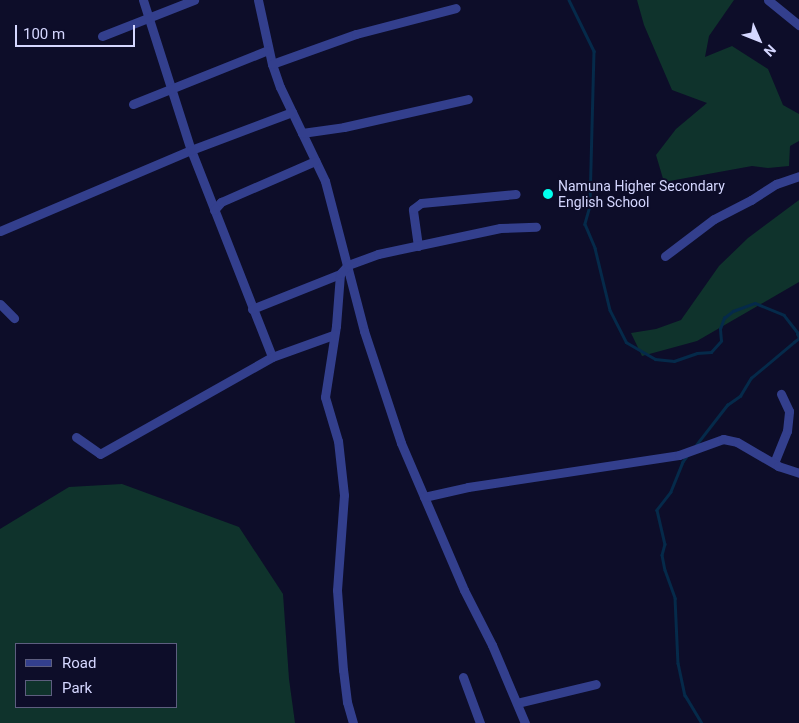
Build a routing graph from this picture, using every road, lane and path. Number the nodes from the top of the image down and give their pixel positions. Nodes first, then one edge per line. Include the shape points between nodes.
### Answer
1 (143, 0) edge
2 (194, 0) edge
3 (258, 0) edge
4 (768, 0) edge
5 (456, 8) dead end
6 (150, 17) junction
7 (799, 25) edge
8 (102, 36) dead end
9 (268, 50) junction
10 (272, 64) junction
11 (173, 89) junction
12 (468, 98) dead end
13 (134, 104) dead end
14 (292, 112) junction
15 (302, 133) junction
16 (191, 150) junction
17 (315, 161) junction
18 (799, 176) edge
19 (516, 194) dead end
20 (214, 210) junction
21 (536, 227) dead end
22 (0, 231) edge
23 (418, 246) junction
24 (665, 256) dead end
25 (348, 265) junction
26 (340, 274) junction
27 (0, 304) edge
28 (252, 309) junction
29 (14, 318) dead end
30 (333, 336) junction
31 (272, 357) junction
32 (781, 394) dead end
33 (76, 438) dead end
34 (774, 463) junction
35 (799, 473) edge
36 (424, 497) junction
37 (463, 677) dead end
38 (596, 684) dead end
39 (517, 702) junction
40 (353, 723) edge
41 (480, 723) edge
42 (525, 723) edge

1 - 6 street
2 - 6 street
3 - 9 street
4 - 7 street
5 - 10 street via 356,34
6 - 8 street
6 - 11 street
9 - 10 street
9 - 11 street
10 - 14 street
11 - 13 street
11 - 16 street
12 - 15 street via 344,127
14 - 15 street
14 - 16 street
15 - 17 street
16 - 20 street
16 - 22 street
17 - 20 street via 221,202
17 - 25 street via 325,181
18 - 24 street via 776,184 714,219
19 - 23 street via 421,203 413,209
20 - 28 street
21 - 23 street via 500,228
23 - 25 street via 378,254
25 - 26 street
25 - 36 street via 364,331 401,443
26 - 28 street
26 - 30 street
27 - 29 street
28 - 31 street
30 - 31 street
30 - 40 street via 325,397 338,441 344,495 337,590 343,670
31 - 33 street via 100,454
32 - 34 street via 790,411 787,431
34 - 35 street
34 - 36 street via 737,442 723,439 685,453 468,487
36 - 39 street
37 - 41 street
38 - 39 street
39 - 42 street

